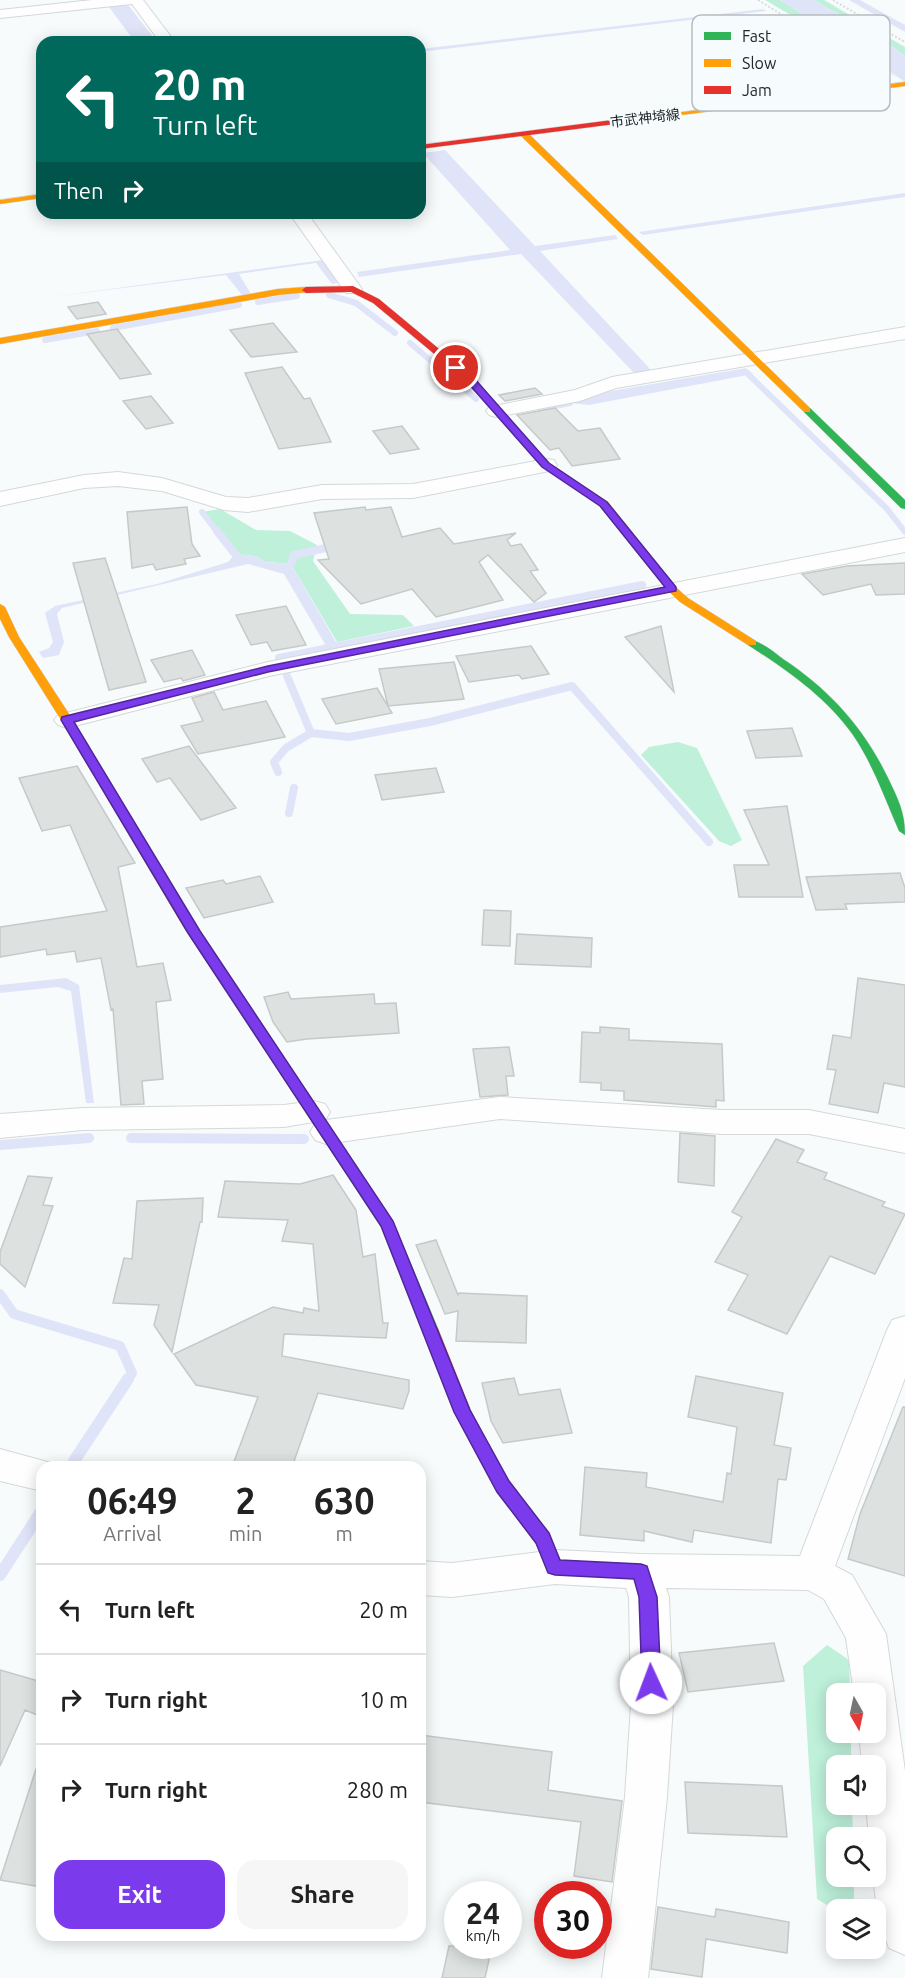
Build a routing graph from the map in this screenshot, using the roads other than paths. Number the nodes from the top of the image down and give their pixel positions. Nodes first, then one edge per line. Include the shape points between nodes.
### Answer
1 (128, 0) edge
2 (134, 0) edge
3 (0, 14) edge
4 (163, 36) edge
5 (705, 111) edge
6 (524, 134) junction
7 (426, 146) edge
8 (36, 197) edge
9 (0, 202) edge
10 (302, 219) edge
11 (353, 289) junction
12 (905, 333) edge
13 (0, 341) edge
14 (756, 358) junction
15 (496, 411) junction
16 (546, 465) junction
17 (0, 500) edge
18 (905, 506) edge
19 (905, 545) edge
20 (672, 589) junction
21 (0, 607) edge
22 (7, 638) edge
23 (67, 720) junction
24 (905, 831) edge
25 (320, 1122) junction
26 (0, 1126) edge
27 (905, 1141) edge
28 (905, 1330) edge
29 (0, 1465) edge
30 (36, 1474) edge
31 (555, 1567) junction
32 (641, 1571) junction
33 (813, 1573) junction
34 (426, 1578) edge
35 (873, 1683) edge
36 (881, 1743) edge
37 (905, 1932) edge
38 (625, 1978) edge

1 - 2 street
1 - 3 street
2 - 4 street
5 - 6 street, 市武神埼線
6 - 7 street, 市武神埼線
6 - 14 street
8 - 9 street
10 - 11 street
11 - 13 street via 278,292
11 - 15 street via 376,301 471,380
12 - 14 street
14 - 15 street via 612,383 580,395
14 - 18 street
15 - 16 street
16 - 17 street via 413,491 318,492 264,504 221,503 188,490 134,480 80,483
16 - 20 street via 604,504
19 - 20 street
20 - 23 street via 268,669
20 - 24 street via 801,676 839,710 870,755
21 - 22 street
22 - 23 street
23 - 25 street via 194,933
25 - 26 street via 284,1116 83,1119
25 - 27 street via 500,1108 723,1122 809,1122
25 - 31 street via 388,1225 463,1412 503,1486 542,1539
28 - 33 street
29 - 30 street
31 - 32 street
31 - 34 street via 452,1580
32 - 33 street
32 - 38 street via 648,1597 652,1705 646,1797
33 - 35 street via 838,1587 866,1634
36 - 37 street via 900,1920

